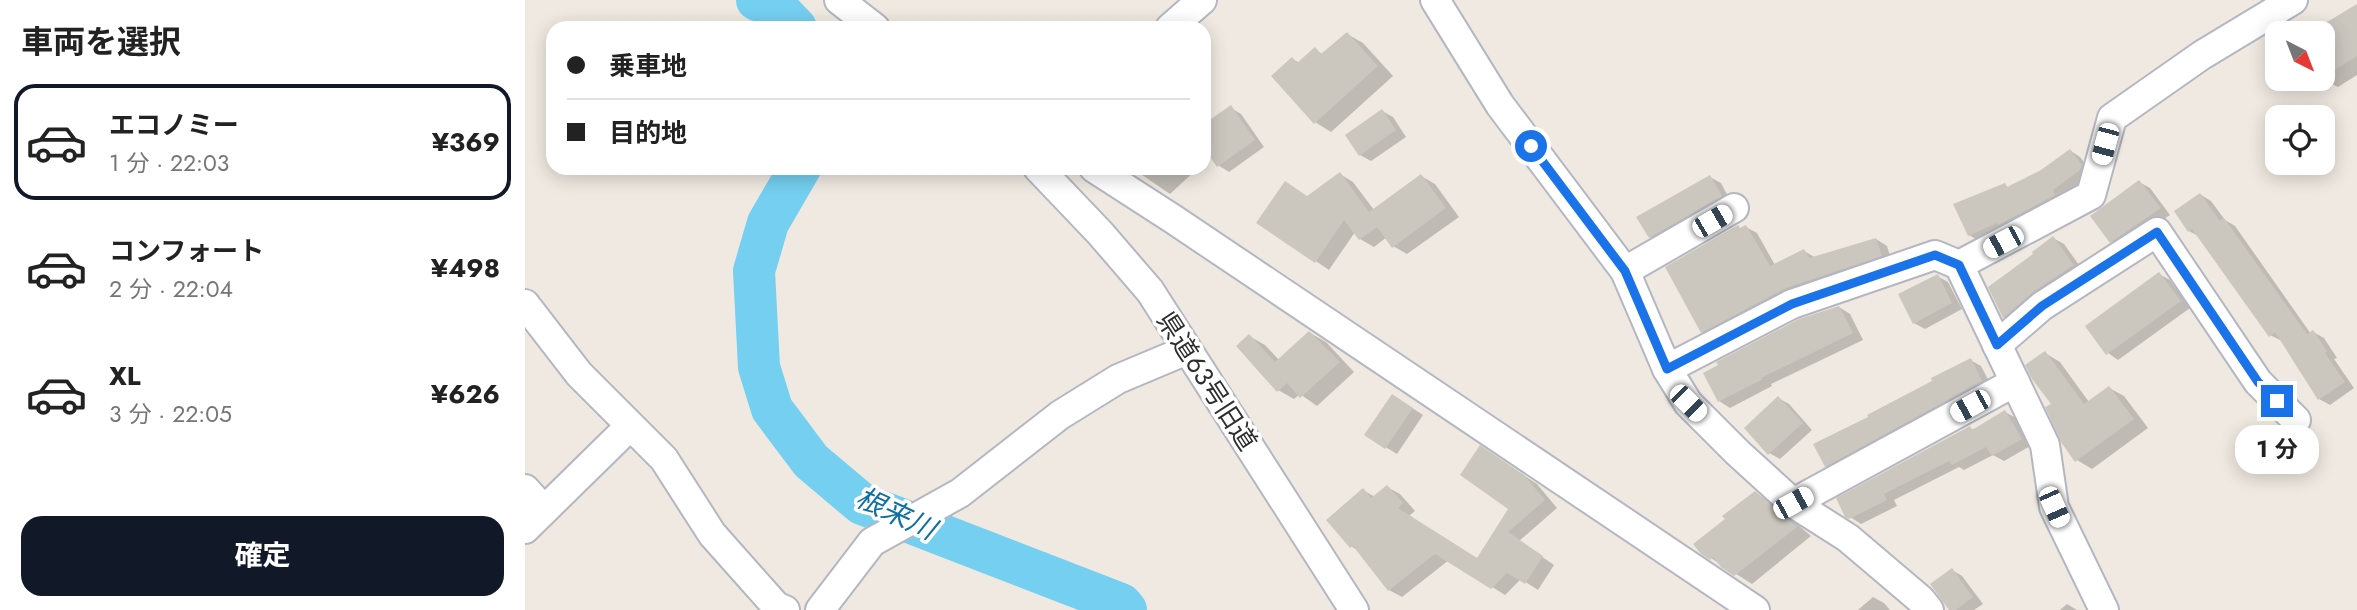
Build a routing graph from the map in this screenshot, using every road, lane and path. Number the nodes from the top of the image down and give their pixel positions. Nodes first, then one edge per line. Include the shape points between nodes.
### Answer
1 (839, 0) edge
2 (1202, 0) edge
3 (1435, 0) edge
4 (2293, 0) edge
5 (866, 21) edge
6 (1178, 21) edge
7 (1045, 175) edge
8 (1105, 175) edge
9 (1734, 208) dead end
10 (1959, 265) junction
11 (1625, 271) junction
12 (525, 304) edge
13 (1997, 345) junction
14 (1187, 350) junction
15 (1667, 369) junction
16 (2015, 382) junction
17 (2296, 420) dead end
18 (630, 426) junction
19 (525, 489) edge
20 (1793, 503) junction
21 (535, 519) edge
22 (785, 610) edge
23 (820, 610) edge
24 (1354, 610) edge
25 (1755, 610) edge
26 (1929, 610) edge
27 (2104, 610) edge

1 - 5 street
2 - 6 street
3 - 11 street via 1500,105
4 - 10 street via 2202,55 2112,118 2091,195
7 - 14 street, 県道63号旧道 via 1150,291
8 - 25 street
9 - 11 street
10 - 13 street
10 - 15 street via 1935,255 1843,285 1792,304
11 - 15 street
12 - 18 street via 579,374
13 - 16 street
13 - 17 street via 2042,306 2157,232 2258,382
14 - 23 street via 1118,379 1071,408 960,493 872,542
14 - 24 street, 県道63号旧道
15 - 20 street via 1688,403
16 - 20 street
16 - 27 street via 2045,445 2054,507
18 - 21 street
18 - 22 street via 664,459 712,534 776,606
19 - 21 street
20 - 26 street via 1848,538

